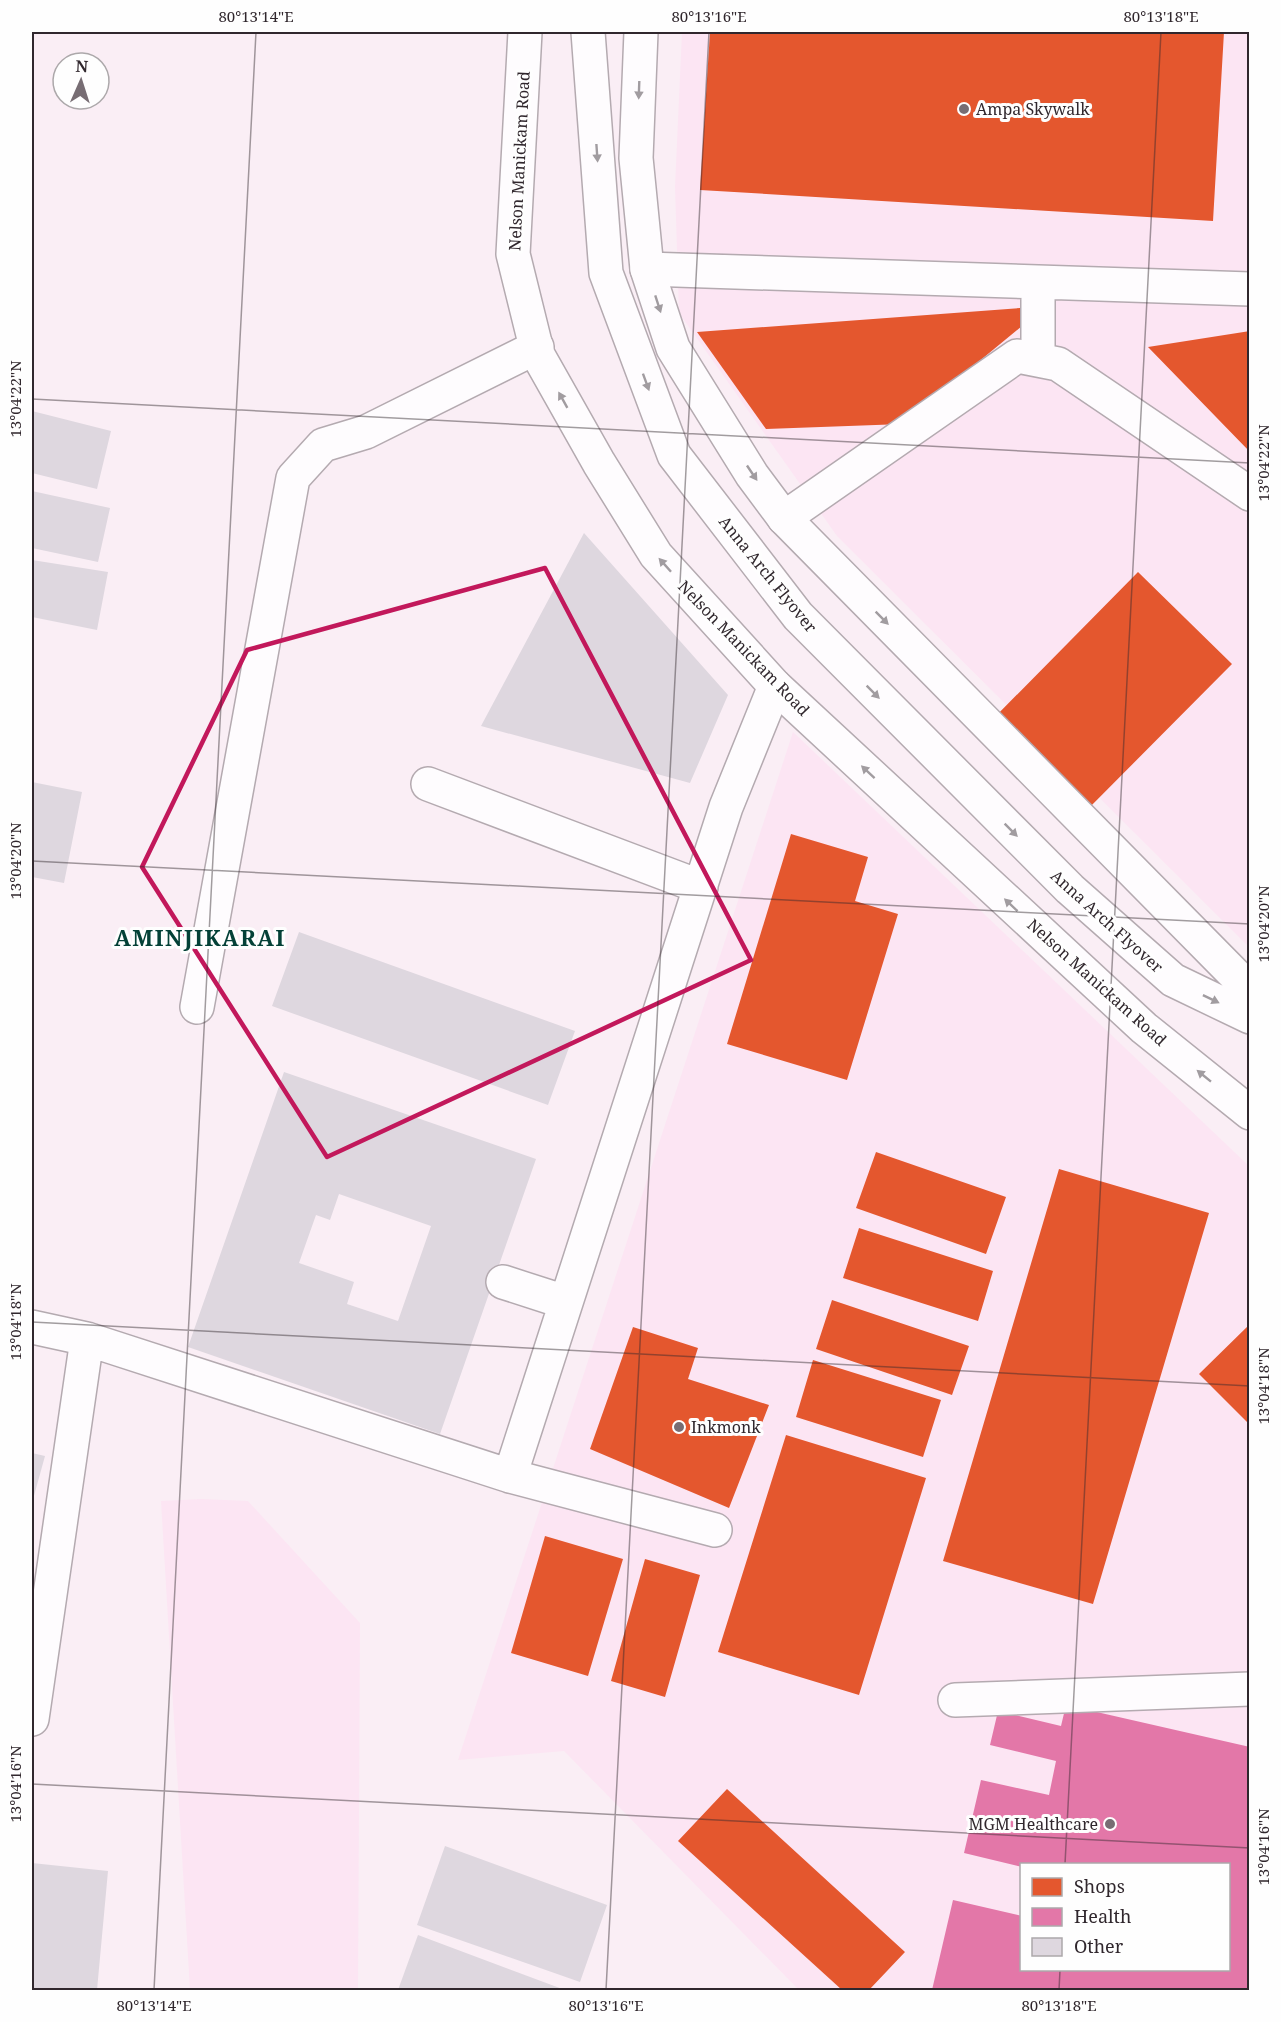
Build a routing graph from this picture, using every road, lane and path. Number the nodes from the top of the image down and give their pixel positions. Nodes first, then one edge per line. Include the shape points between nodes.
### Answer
1 (525, 32) edge
2 (588, 32) edge
3 (642, 32) edge
4 (647, 269) junction
5 (1038, 282) junction
6 (1250, 289) edge
7 (537, 347) junction
8 (1038, 358) junction
9 (1250, 494) edge
10 (784, 518) junction
11 (776, 686) junction
12 (428, 784) dead end
13 (701, 887) junction
14 (1250, 990) edge
15 (197, 1007) dead end
16 (1250, 1017) edge
17 (1250, 1113) edge
18 (503, 1282) dead end
19 (565, 1302) junction
20 (32, 1326) edge
21 (87, 1339) junction
22 (510, 1476) junction
23 (715, 1530) dead end
24 (1250, 1689) edge
25 (955, 1700) dead end
26 (32, 1719) edge

1 - 7 main road, Nelson Manickam Road via 513,255
2 -> 16 main road, Anna Arch Flyover via 606,273 674,455 798,616 1070,889 1173,980
3 -> 4 main road via 636,158
4 - 5 main road
4 -> 10 main road via 673,348 752,475
5 - 6 main road
5 - 8 main road
11 -> 7 main road, Nelson Manickam Road via 656,555 599,463
7 - 15 main road via 366,432 323,445 293,478
8 - 9 main road via 1058,364
8 - 10 main road via 1017,356
10 -> 14 main road
11 - 13 main road via 726,807
17 -> 11 main road, Nelson Manickam Road via 1144,1028
12 - 13 main road
13 - 19 main road
18 - 19 main road
19 - 22 main road
20 - 21 main road
21 - 22 main road
21 - 26 main road
22 - 23 main road
24 - 25 main road

